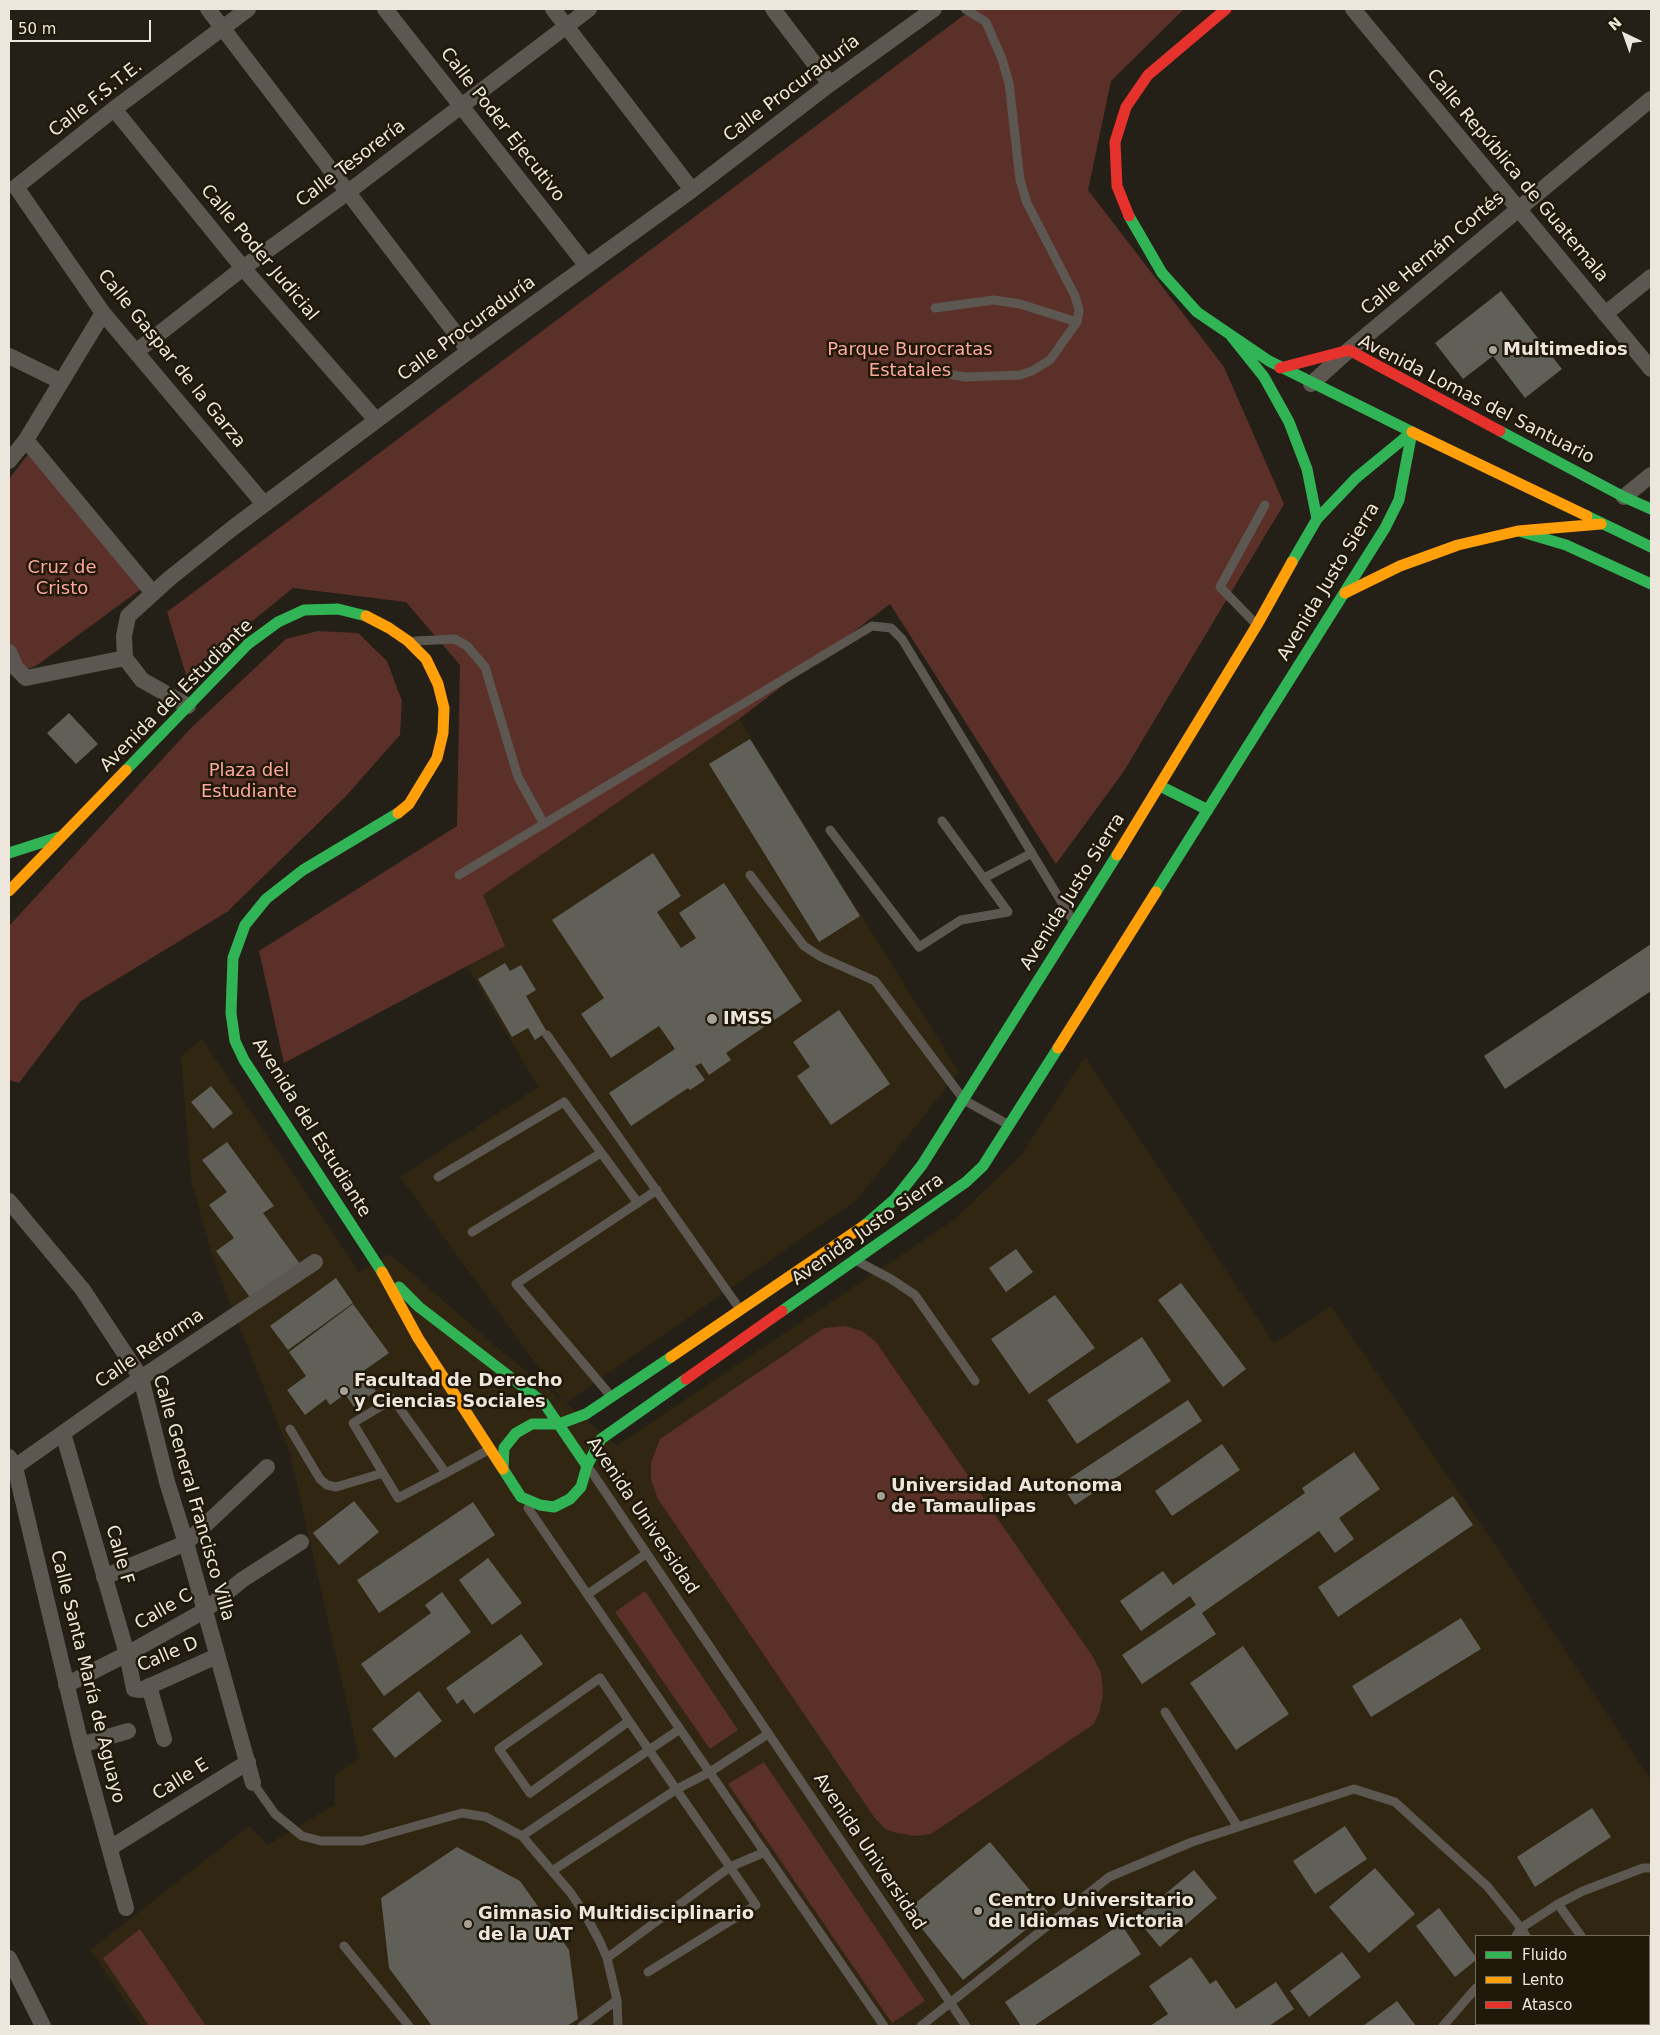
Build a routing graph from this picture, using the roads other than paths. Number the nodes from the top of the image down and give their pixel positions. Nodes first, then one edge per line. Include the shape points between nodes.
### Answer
1 (208, 9) edge
2 (248, 9) edge
3 (385, 9) edge
4 (553, 9) edge
5 (589, 9) edge
6 (773, 9) edge
7 (934, 9) edge
8 (966, 9) edge
9 (1226, 9) edge
10 (1353, 9) edge
11 (567, 26) junction
12 (223, 28) junction
13 (830, 84) junction
14 (1651, 99) edge
15 (461, 106) junction
16 (114, 109) junction
17 (16, 187) joint
18 (692, 190) junction
19 (348, 192) junction
20 (1519, 208) junction
21 (587, 266) junction
22 (243, 268) junction
23 (1651, 277) edge
24 (935, 308) dead end
25 (103, 313) junction
26 (1605, 314) junction
27 (1077, 322) junction
28 (1232, 337) junction
29 (1348, 350) junction
30 (137, 351) junction
31 (469, 351) junction
32 (9, 356) edge
33 (1280, 368) junction
34 (1651, 369) edge
35 (948, 374) dead end
36 (60, 381) junction
37 (1311, 384) junction
38 (376, 420) junction
39 (1412, 432) junction
40 (26, 440) junction
41 (9, 461) edge
42 (1651, 475) edge
43 (1624, 497) junction
44 (264, 504) junction
45 (1265, 505) dead end
46 (1651, 509) edge
47 (1317, 519) junction
48 (1601, 524) junction
49 (1518, 531) junction
50 (1651, 546) edge
51 (1650, 579) edge
52 (153, 593) junction
53 (1345, 593) junction
54 (1257, 625) junction
55 (408, 641) junction
56 (9, 652) edge
57 (125, 658) junction
58 (188, 706) junction
59 (1160, 786) junction
60 (1208, 810) junction
61 (942, 821) dead end
62 (544, 824) junction
63 (830, 830) dead end
64 (63, 836) junction
65 (9, 853) edge
66 (1032, 853) junction
67 (459, 875) dead end
68 (750, 875) dead end
69 (984, 878) junction
70 (9, 891) edge
71 (1074, 923) junction
72 (547, 1035) dead end
73 (964, 1100) junction
74 (1009, 1125) junction
75 (601, 1153) junction
76 (438, 1177) dead end
77 (657, 1190) junction
78 (9, 1201) edge
79 (638, 1203) junction
80 (472, 1232) dead end
81 (855, 1260) junction
82 (315, 1262) dead end
83 (378, 1265) junction
84 (740, 1310) junction
85 (141, 1378) junction
86 (975, 1381) dead end
87 (612, 1397) junction
88 (559, 1424) junction
89 (290, 1429) dead end
90 (63, 1433) junction
91 (490, 1449) junction
92 (11, 1465) edge
93 (587, 1466) junction
94 (267, 1467) dead end
95 (503, 1469) junction
96 (383, 1473) junction
97 (446, 1473) junction
98 (521, 1497) junction
99 (301, 1542) dead end
100 (186, 1543) junction
101 (646, 1554) junction
102 (104, 1577) junction
103 (588, 1594) junction
104 (204, 1611) junction
105 (127, 1654) junction
106 (217, 1656) junction
107 (66, 1685) junction
108 (142, 1688) junction
109 (1165, 1712) dead end
110 (629, 1720) junction
111 (680, 1729) junction
112 (128, 1730) dead end
113 (768, 1734) junction
114 (164, 1739) dead end
115 (81, 1745) junction
116 (650, 1750) junction
117 (248, 1762) junction
118 (710, 1772) junction
119 (253, 1783) joint
120 (677, 1790) junction
121 (1238, 1827) junction
122 (522, 1836) junction
123 (110, 1848) junction
124 (765, 1852) junction
125 (730, 1868) junction
126 (1651, 1868) edge
127 (552, 1871) junction
128 (1558, 1904) junction
129 (126, 1908) dead end
130 (1521, 1934) edge
131 (1580, 1935) edge
132 (344, 1946) dead end
133 (9, 1958) edge
134 (607, 1958) junction
135 (648, 1972) dead end
136 (1475, 1989) edge
137 (617, 2000) junction
138 (950, 2002) junction
139 (1446, 2025) edge
140 (43, 2026) edge
141 (409, 2026) edge
142 (582, 2026) edge
143 (618, 2026) edge
144 (884, 2026) edge
145 (921, 2026) edge
146 (966, 2026) edge

1 - 12 street
2 - 12 street, Calle F.S.T.E.
3 - 15 street, Calle Poder Ejecutivo
4 - 11 street
5 - 11 street, Calle Tesorería
6 - 13 street
7 - 13 street, Calle Procuraduría
8 - 27 lane via 986,22 1002,58 1009,83 1020,180 1027,203 1075,296 1079,310
9 - 28 main road via 1148,75 1126,107 1115,142 1117,186 1130,220 1162,273 1197,312
10 - 20 street, Calle República de Guatemala
11 - 15 street, Calle Tesorería
11 - 18 street
12 - 16 street, Calle F.S.T.E.
12 - 19 street
13 - 18 street, Calle Procuraduría
14 - 20 street, Calle Hernán Cortés
15 - 19 street, Calle Tesorería
15 - 21 street, Calle Poder Ejecutivo
16 - 17 street, Calle F.S.T.E.
16 - 22 street, Calle Poder Judicial
17 - 25 street, Calle Gaspar de la Garza
18 - 21 street, Calle Procuraduría
19 - 22 street, Calle Tesorería
19 - 31 street
20 - 26 street, Calle República de Guatemala
20 - 29 street, Calle Hernán Cortés
21 - 31 street, Calle Procuraduría
22 - 30 street, Calle Tesorería
22 - 38 street, Calle Poder Judicial
23 - 26 street
24 - 27 lane via 994,300 1020,304
25 - 30 street, Calle Gaspar de la Garza
25 - 36 street
26 - 34 street, Calle República de Guatemala
27 - 35 lane via 1050,360 1032,371 965,377
28 - 33 main road
28 - 47 main road via 1264,377 1290,422 1307,469
29 - 33 main road, Avenida Lomas del Santuario
29 - 37 street, Calle Hernán Cortés
29 - 43 main road, Avenida Lomas del Santuario
30 - 44 street, Calle Gaspar de la Garza
31 - 38 street, Calle Procuraduría
32 - 36 street
33 - 37 main road
36 - 40 street
37 - 39 main road
38 - 44 street, Calle Procuraduría
39 - 47 main road, Avenida Justo Sierra via 1356,478
39 - 48 main road
39 - 53 main road, Avenida Justo Sierra via 1399,500
40 - 41 street
40 - 52 street
42 - 43 street
43 - 46 main road, Avenida Lomas del Santuario
44 - 52 street, Calle Procuraduría
45 - 54 lane via 1220,587
47 - 54 main road, Avenida Justo Sierra
48 - 49 main road
48 - 50 main road
49 - 51 main road via 1566,545
49 - 53 main road via 1458,545 1400,566
52 - 57 street, Calle Procuraduría via 128,616 124,636
53 - 60 main road, Avenida Justo Sierra
54 - 59 main road, Avenida Justo Sierra
55 - 58 main road, Avenida del Estudiante via 365,616 338,609 304,610 278,622 248,644
55 - 62 lane via 455,639 467,646 485,667 518,777
55 - 83 main road, Avenida del Estudiante via 426,659 438,684 444,708 436,758 424,782 409,804 396,814 303,870 266,899 245,925 233,958 230,985 235,1041 244,1060
56 - 57 street via 16,668 26,678
57 - 58 street via 142,680
58 - 64 main road, Avenida del Estudiante
59 - 60 main road
59 - 71 main road, Avenida Justo Sierra
60 - 74 main road, Avenida Justo Sierra
61 - 69 lane
62 - 66 lane via 872,626 890,628 902,638
62 - 67 lane
63 - 69 lane via 919,947 961,920 1008,912
64 - 65 main road
64 - 70 main road, Avenida del Estudiante
66 - 69 lane
66 - 71 lane
68 - 73 lane via 804,946 879,985
71 - 73 main road, Avenida Justo Sierra
72 - 77 lane
73 - 74 lane
73 - 84 main road, Avenida Justo Sierra via 922,1165 895,1199 869,1222
74 - 81 main road, Avenida Justo Sierra via 983,1166 966,1182
75 - 76 lane via 564,1102
75 - 79 lane
75 - 80 lane
77 - 79 lane
77 - 84 lane
78 - 85 street, Calle General Francisco Villa via 83,1290
79 - 87 lane via 516,1284
81 - 86 lane via 915,1295
81 - 93 main road, Avenida Justo Sierra via 601,1439
82 - 85 street, Calle Reforma
83 - 88 main road, Avenida Universidad via 419,1307 544,1403
83 - 91 main road via 418,1338
84 - 87 main road, Avenida Justo Sierra
85 - 90 street, Calle Reforma
85 - 100 street, Calle General Francisco Villa
87 - 88 main road, Avenida Justo Sierra via 586,1414
88 - 93 main road, Avenida Universidad
88 - 95 main road, Avenida Justo Sierra via 532,1424 516,1434 504,1448
89 - 96 lane via 320,1479 327,1485 336,1487
90 - 92 street, Calle Reforma
90 - 102 street, Calle F
91 - 95 main road
91 - 97 lane
92 - 107 street, Calle Santa María de Aguayo
93 - 98 main road, Avenida Justo Sierra via 581,1487 570,1499 554,1507
93 - 101 lane, Avenida Universidad
94 - 100 street
95 - 98 main road
96 - 97 lane via 398,1498
96 - 97 lane via 353,1423 393,1399
98 - 103 lane
99 - 104 street, Calle C via 242,1580
100 - 102 street
100 - 104 street, Calle General Francisco Villa
101 - 103 lane
101 - 113 lane, Avenida Universidad
102 - 105 street, Calle F
103 - 111 lane
104 - 105 street, Calle C
104 - 106 street, Calle General Francisco Villa
105 - 107 street, Calle C
105 - 108 street, Calle F
106 - 108 street, Calle D
106 - 117 street, Calle General Francisco Villa
107 - 115 street, Calle Santa María de Aguayo
108 - 114 street, Calle F
109 - 121 lane
110 - 110 lane via 530,1792 499,1749 600,1678
110 - 116 lane
111 - 116 lane
111 - 118 lane
112 - 115 street
113 - 118 lane
113 - 138 lane, Avenida Universidad
115 - 123 street, Calle Santa María de Aguayo
116 - 120 lane
116 - 122 lane
117 - 119 street, Calle General Francisco Villa
117 - 123 street, Calle E
118 - 120 lane
118 - 124 lane
119 - 122 lane via 275,1814 302,1836 321,1841 362,1840 462,1813 486,1817
120 - 125 lane
120 - 127 lane
121 - 130 lane via 1354,1789 1395,1802 1487,1886
121 - 138 lane via 1192,1842 1109,1877
122 - 127 lane
123 - 129 street, Calle Santa María de Aguayo
124 - 125 lane
124 - 144 lane
125 - 134 lane
125 - 135 lane via 756,1905
126 - 128 lane via 1634,1871
127 - 134 lane via 585,1914
128 - 130 lane
128 - 131 lane
132 - 141 lane
133 - 140 street
134 - 137 lane
136 - 139 lane
137 - 142 lane
137 - 143 lane
138 - 145 lane
138 - 146 lane, Avenida Universidad

